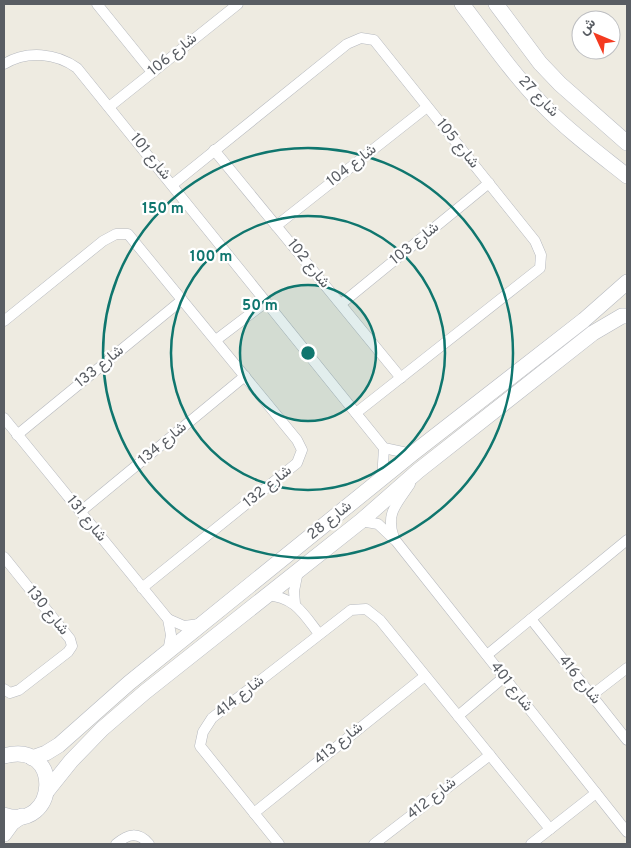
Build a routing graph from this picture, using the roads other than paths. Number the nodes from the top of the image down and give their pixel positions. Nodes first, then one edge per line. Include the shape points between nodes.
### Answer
1 (97, 4) edge
2 (238, 4) edge
3 (462, 4) edge
4 (496, 4) edge
5 (4, 64) edge
6 (152, 72) junction
7 (109, 107) junction
8 (427, 107) junction
9 (627, 142) edge
10 (214, 150) junction
11 (627, 176) edge
12 (489, 183) junction
13 (172, 185) junction
14 (276, 226) junction
15 (627, 282) edge
16 (182, 300) junction
17 (266, 302) junction
18 (341, 304) junction
19 (627, 316) edge
20 (4, 321) edge
21 (216, 340) junction
22 (245, 376) junction
23 (401, 378) junction
24 (356, 413) junction
25 (4, 418) edge
26 (18, 435) junction
27 (384, 448) junction
28 (412, 454) junction
29 (418, 471) junction
30 (382, 480) junction
31 (80, 512) junction
32 (361, 521) junction
33 (627, 540) edge
34 (396, 541) junction
35 (4, 557) edge
36 (299, 569) junction
37 (142, 588) junction
38 (266, 595) junction
39 (296, 604) junction
40 (168, 619) junction
41 (530, 619) junction
42 (203, 624) junction
43 (319, 634) junction
44 (168, 652) junction
45 (486, 655) junction
46 (627, 668) edge
47 (425, 676) junction
48 (504, 678) junction
49 (4, 689) edge
50 (592, 695) junction
51 (458, 716) junction
52 (627, 740) edge
53 (4, 747) edge
54 (26, 755) junction
55 (490, 755) junction
56 (4, 756) edge
57 (47, 791) junction
58 (596, 793) junction
59 (254, 813) junction
60 (4, 815) edge
61 (22, 816) junction
62 (550, 829) junction
63 (627, 832) edge
64 (4, 834) edge
65 (116, 844) edge
66 (149, 844) edge
67 (279, 844) edge
68 (374, 844) edge
69 (531, 844) edge

1 - 6 street
2 - 6 street, شارع 106
3 - 11 street, شارع 27 via 543,105
4 - 9 street, شارع 27 via 560,84
5 - 7 street, شارع 101 via 34,55 62,59 84,75
6 - 7 street, شارع 106
7 - 13 street, شارع 101
8 - 10 street, شارع 105 via 374,40 361,38 347,44
8 - 12 street, شارع 105
8 - 14 street, شارع 104
10 - 13 street, شارع 105
10 - 14 street, شارع 102
12 - 18 street, شارع 103
12 - 23 street, شارع 105 via 535,241 541,255 540,268
13 - 17 street, شارع 101
14 - 18 street, شارع 102
15 - 28 street, شارع 28 via 584,320
16 - 20 street, شارع 132 via 128,234 123,233 103,241
16 - 21 street, شارع 132
16 - 26 street, شارع 133
17 - 21 street
17 - 24 street, شارع 101
18 - 23 street, شارع 102
19 - 29 street, شارع 28 via 593,333
21 - 22 street, شارع 132
22 - 31 street, شارع 134
22 - 37 street, شارع 132 via 297,440 302,450 297,463
23 - 24 street, شارع 105
24 - 27 street, شارع 101
25 - 26 street, شارع 131
26 - 31 street, شارع 131
27 - 28 street
27 - 30 street
28 - 30 street, شارع 28
29 - 32 street, شارع 28
29 - 34 street, شارع 401 via 392,510 391,529
30 - 42 street, شارع 28
31 - 37 street, شارع 131
32 - 34 street, شارع 401 via 378,524
32 - 36 street, شارع 28
33 - 41 street
34 - 45 street, شارع 401
35 - 49 street, شارع 130 via 70,639 72,646 19,690 10,692
36 - 38 street, شارع 28
36 - 39 street via 294,591
37 - 40 street, شارع 131
38 - 39 street via 279,596
38 - 57 street, شارع 28 via 102,729
39 - 43 street
40 - 42 street via 184,626
40 - 44 street via 171,635
41 - 45 street
41 - 50 street, شارع 416
42 - 44 street, شارع 28
43 - 47 street, شارع 414 via 351,610 366,609 380,620
43 - 59 street, شارع 414 via 212,718 203,732 200,746
44 - 54 street, شارع 28 via 60,744 46,753
45 - 48 street, شارع 401
46 - 50 street
47 - 51 street, شارع 414
47 - 59 street, شارع 413
48 - 51 street
48 - 58 street, شارع 401
50 - 52 street, شارع 416
51 - 55 street, شارع 414
53 - 54 street
54 - 56 street, شارع 28
54 - 57 street via 43,768 48,781
55 - 62 street, شارع 414
55 - 68 street, شارع 412
57 - 61 street, شارع 28 via 39,808
58 - 62 street
58 - 63 street, شارع 401
59 - 67 street, شارع 414
60 - 61 street via 12,818
61 - 64 street, شارع 28
62 - 69 street
65 - 66 street via 134,835 144,837

